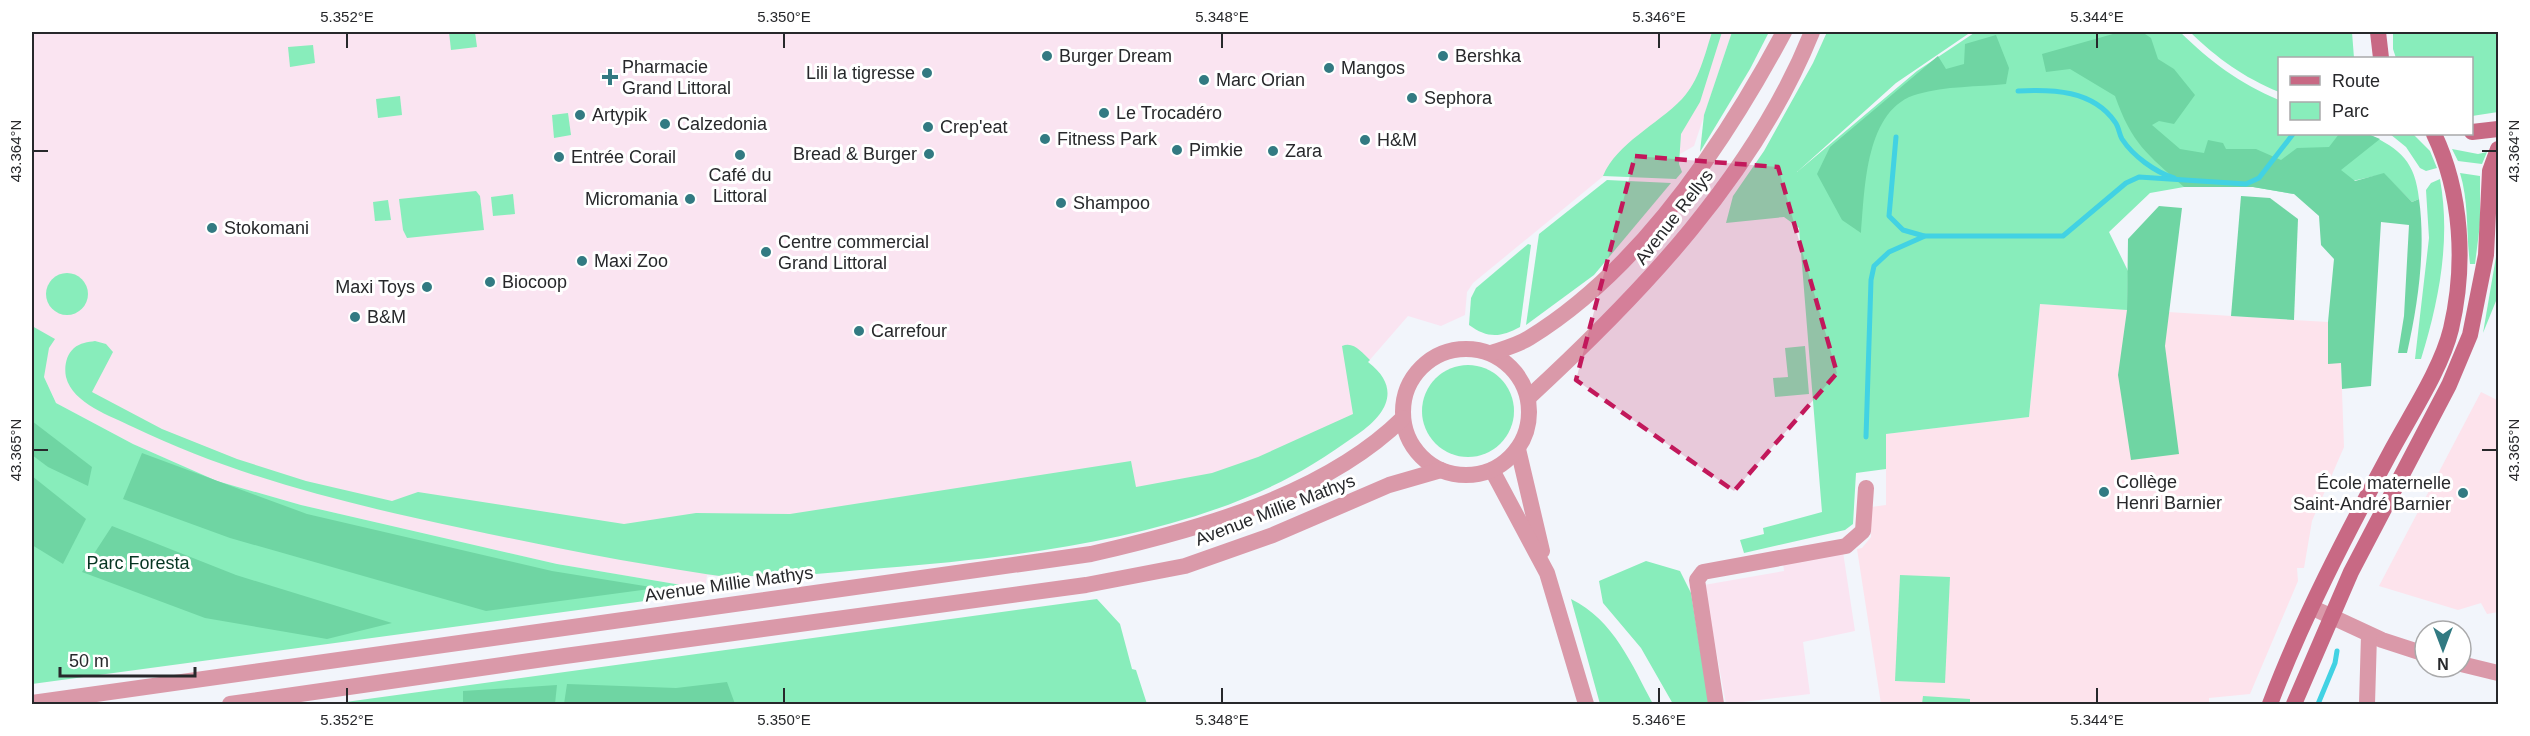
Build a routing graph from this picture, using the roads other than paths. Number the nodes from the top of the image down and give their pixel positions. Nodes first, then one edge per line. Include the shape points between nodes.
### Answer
1 (1784, 32) edge
2 (1812, 32) edge
3 (2499, 129) edge
4 (2473, 132) edge
5 (2434, 135) edge
6 (2499, 149) edge
7 (1491, 353) junction
8 (1528, 398) junction
9 (1403, 418) junction
10 (1518, 449) junction
11 (1441, 470) junction
12 (1492, 470) junction
13 (1866, 488) dead end
14 (1547, 573) junction
15 (2313, 608) junction
16 (2330, 617) junction
17 (2369, 635) junction
18 (2413, 650) edge
19 (2473, 667) edge
20 (2499, 673) edge
21 (32, 703) edge
22 (230, 705) edge
23 (1586, 705) edge
24 (1716, 705) edge
25 (2270, 705) edge
26 (2294, 705) edge
27 (2367, 705) edge

1 - 7 street, Avenue Rellys via 1750,96 1689,183 1632,250 1576,305 1527,340
2 - 8 street, Avenue Rellys via 1802,58 1751,149 1659,269
3 - 4 main road
5 - 15 main road via 2456,200 2458,284 2450,331
6 - 16 main road via 2490,171 2487,255 2470,335 2454,375
7 - 8 street via 1515,371
7 - 9 street via 1457,349 1427,361 1411,381
8 - 10 street via 1528,425
9 - 11 street via 1415,449
9 - 21 street, Avenue Millie Mathys via 1355,457 1267,502 1178,534 1091,554
10 - 12 street
10 - 14 street
11 - 12 street via 1458,474
11 - 22 street, Avenue Millie Mathys via 1389,485 1273,535 1185,566 1097,583
12 - 14 street
13 - 24 street via 1863,531 1846,546 1699,575
14 - 23 street
15 - 16 street
15 - 25 main road
16 - 17 street
16 - 26 main road
17 - 18 street
17 - 27 street
19 - 20 street

